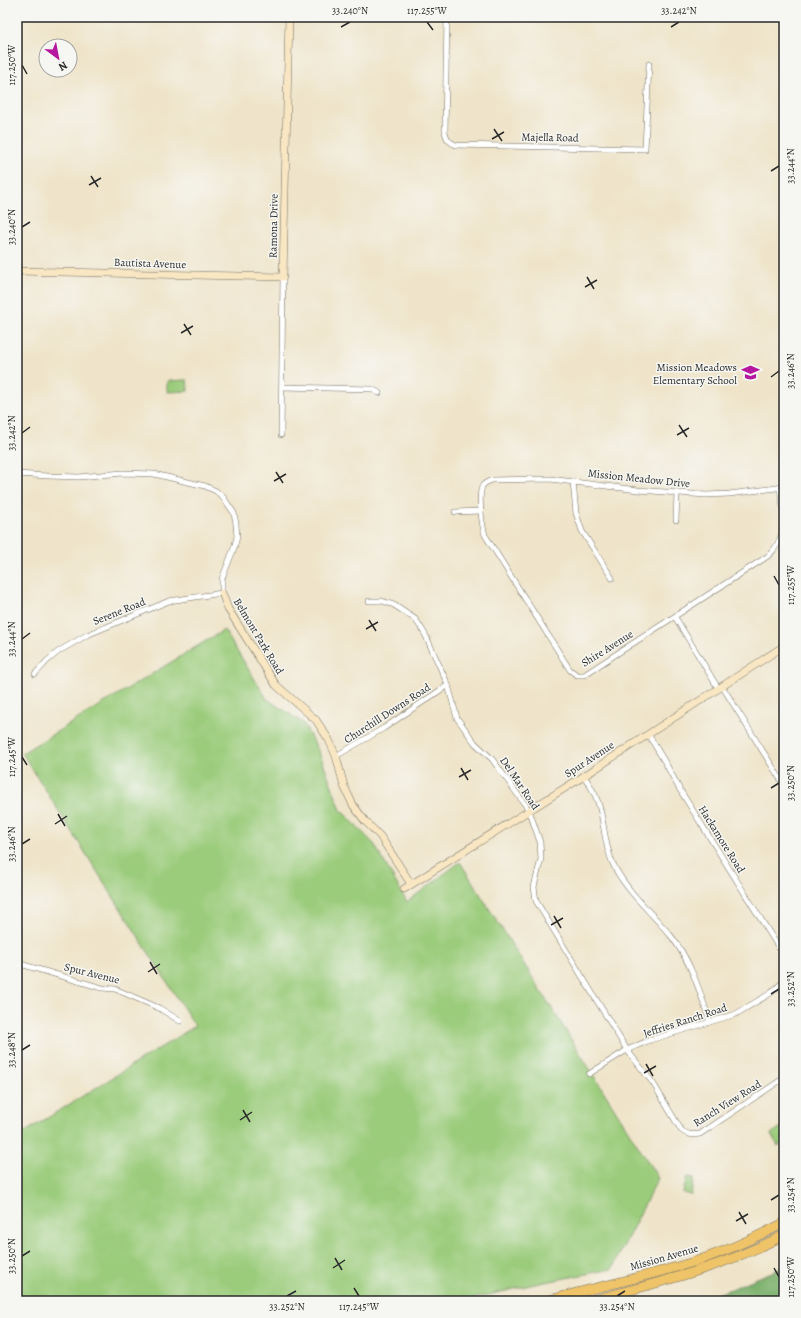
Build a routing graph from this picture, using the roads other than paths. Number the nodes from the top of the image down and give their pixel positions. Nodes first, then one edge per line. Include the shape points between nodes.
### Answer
1 (289, 17) edge
2 (447, 17) edge
3 (649, 64) dead end
4 (17, 270) edge
5 (283, 277) junction
6 (282, 387) junction
7 (379, 393) dead end
8 (281, 435) dead end
9 (17, 474) edge
10 (492, 480) joint
11 (573, 482) junction
12 (782, 488) edge
13 (678, 493) junction
14 (481, 511) junction
15 (454, 512) dead end
16 (784, 514) edge
17 (676, 520) dead end
18 (784, 524) edge
19 (612, 578) dead end
20 (222, 592) junction
21 (369, 601) dead end
22 (675, 617) junction
23 (784, 646) edge
24 (35, 674) dead end
25 (448, 685) junction
26 (720, 687) junction
27 (648, 734) junction
28 (336, 756) junction
29 (584, 776) junction
30 (784, 785) edge
31 (529, 810) junction
32 (412, 884) junction
33 (404, 889) dead end
34 (784, 952) edge
35 (17, 963) edge
36 (784, 981) edge
37 (180, 1021) dead end
38 (710, 1022) junction
39 (627, 1050) junction
40 (589, 1074) dead end
41 (784, 1078) edge
42 (784, 1223) edge
43 (784, 1235) edge
44 (546, 1301) edge
45 (589, 1301) edge

1 - 5 street, Ramona Drive
2 - 3 street, Majella Road via 445,132 450,143 456,145 644,149
4 - 5 street, Bautista Avenue
5 - 6 street, Ramona Drive
6 - 7 street via 372,389
6 - 8 street, Ramona Drive
9 - 20 street, Belmont Park Road via 79,477 122,473 154,474 204,486 216,492 223,497 234,513 237,537 222,580
10 - 11 street, Mission Meadow Drive via 550,479
10 - 14 street, Shire Avenue via 484,483 481,488
11 - 13 street, Mission Meadow Drive
11 - 19 street via 576,513 582,531
12 - 13 street, Mission Meadow Drive via 729,494
12 - 16 street
13 - 17 street
14 - 15 street
14 - 22 street, Shire Avenue via 485,536 570,670 577,675 584,675
18 - 22 street, Shire Avenue via 781,538 774,551
20 - 24 street, Serene Road via 170,601 87,635 59,651
20 - 28 street, Belmont Park Road via 228,609 276,685 316,720
21 - 25 street, Del Mar Road via 382,601 394,605 415,620 425,634
22 - 26 street
23 - 26 street, Spur Avenue
25 - 28 street, Churchill Downs Road via 384,728
25 - 31 street, Del Mar Road via 457,718 463,728 492,759
26 - 27 street, Spur Avenue
26 - 30 street
27 - 29 street, Spur Avenue
27 - 34 street, Hackamore Road via 696,815 779,948
28 - 32 street, Belmont Park Road via 344,786 353,805 380,836
29 - 31 street, Spur Avenue
29 - 38 street via 594,791 600,809 604,838 614,866 630,892 671,936 682,952 691,968
31 - 32 street, Spur Avenue
31 - 39 street, Del Mar Road via 540,842 541,859 534,888 536,901
32 - 33 street, Spur Avenue
35 - 37 street, Spur Avenue via 102,988 116,989 159,1008
36 - 38 street, Jeffries Ranch Road via 771,993 736,1014
38 - 39 street, Jeffries Ranch Road via 650,1040
39 - 40 street, Jeffries Ranch Road
39 - 41 street, Ranch View Road via 653,1083 681,1130 693,1135 700,1134
42 - 44 highway, Mission Avenue via 748,1241 701,1259
43 - 45 highway, Mission Avenue via 712,1267

